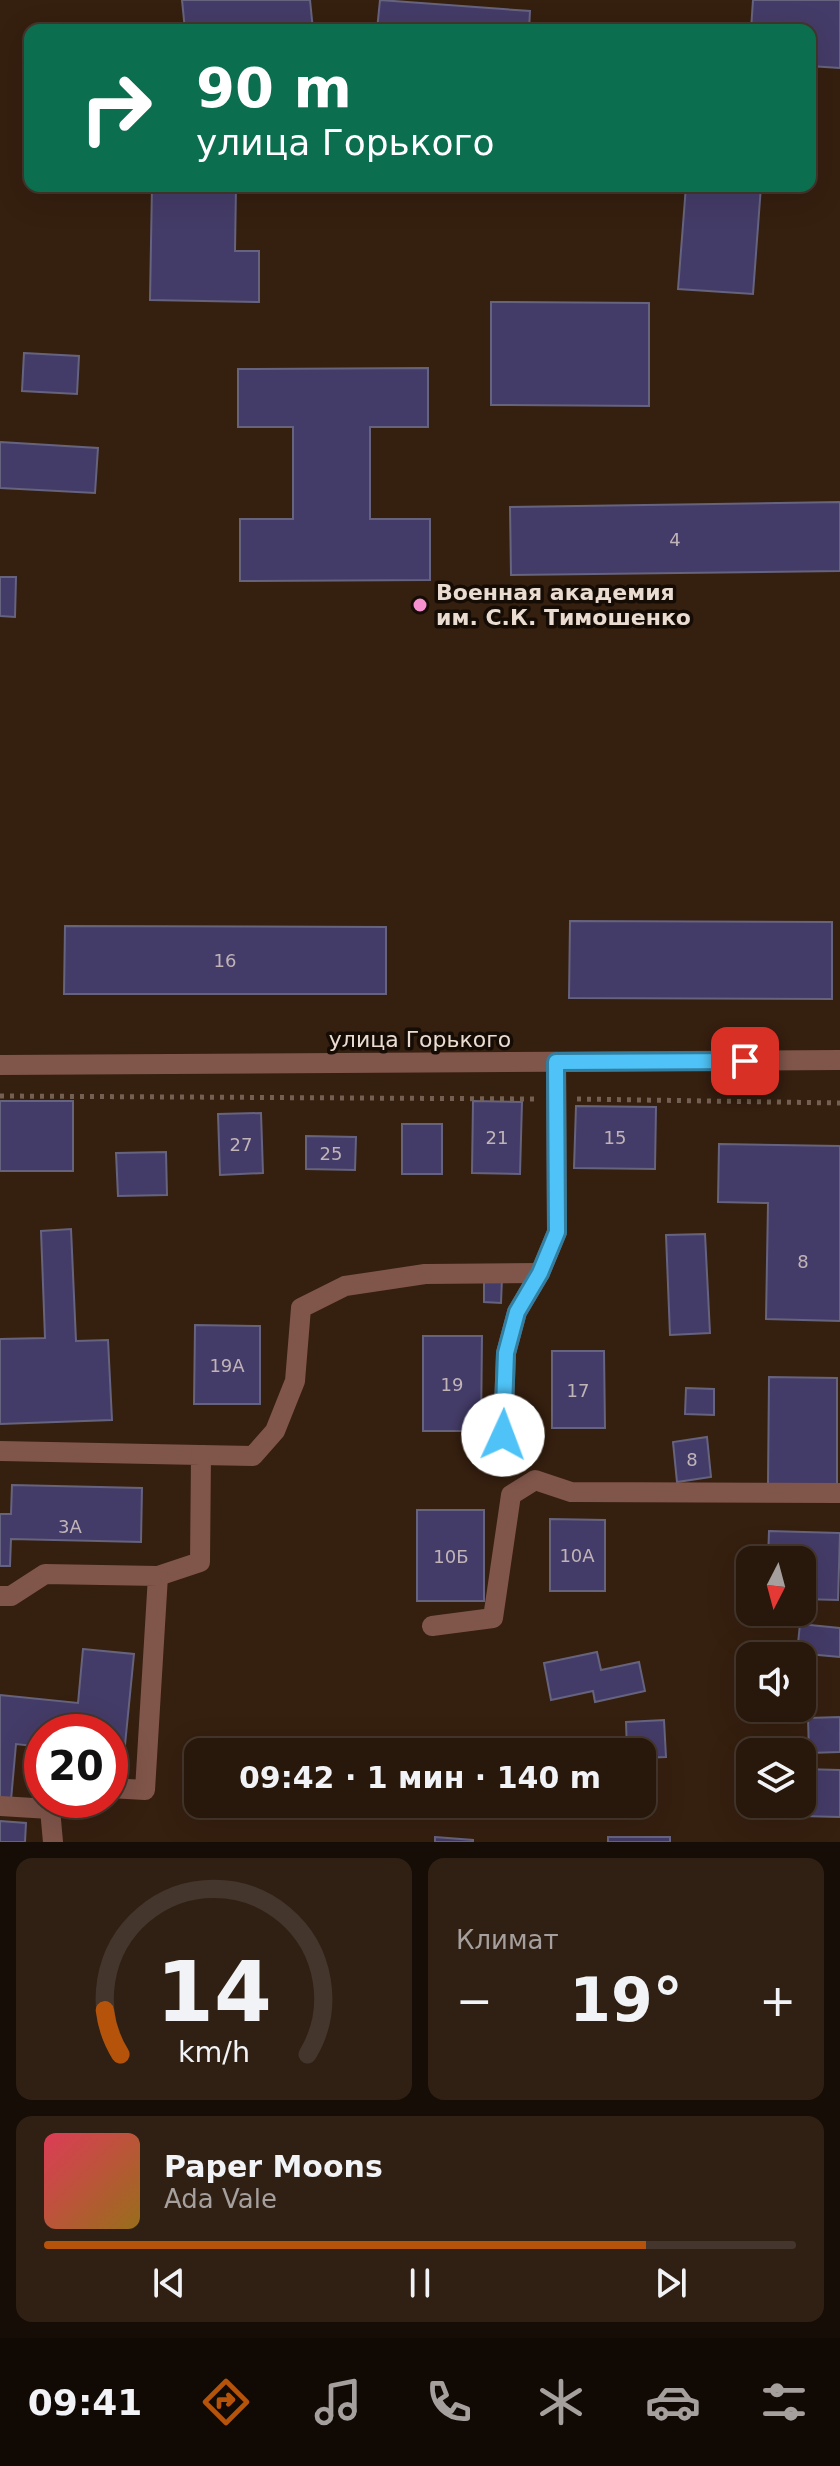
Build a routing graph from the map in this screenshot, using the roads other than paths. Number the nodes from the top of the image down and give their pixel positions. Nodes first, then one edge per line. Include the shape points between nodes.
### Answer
1 (840, 1060) edge
2 (556, 1062) junction
3 (0, 1065) edge
4 (540, 1273) junction
5 (503, 1435) dead end
6 (0, 1451) edge
7 (201, 1455) junction
8 (840, 1493) edge
9 (158, 1576) junction
10 (0, 1596) edge
11 (432, 1626) dead end
12 (128, 1789) edge
13 (24, 1805) edge
14 (0, 1806) edge
15 (52, 1818) edge
16 (53, 1842) edge

1 - 2 street, улица Горького
2 - 3 street, улица Горького
2 - 4 street via 557,1232
4 - 5 street via 517,1312 506,1353
4 - 7 street via 425,1274 345,1286 301,1308 295,1381 275,1431 253,1456
6 - 7 street
7 - 9 street via 200,1562
8 - 11 street via 571,1492 535,1480 511,1495 493,1618
9 - 10 street via 45,1574 11,1596
9 - 12 street via 145,1790
13 - 14 street
15 - 16 street

